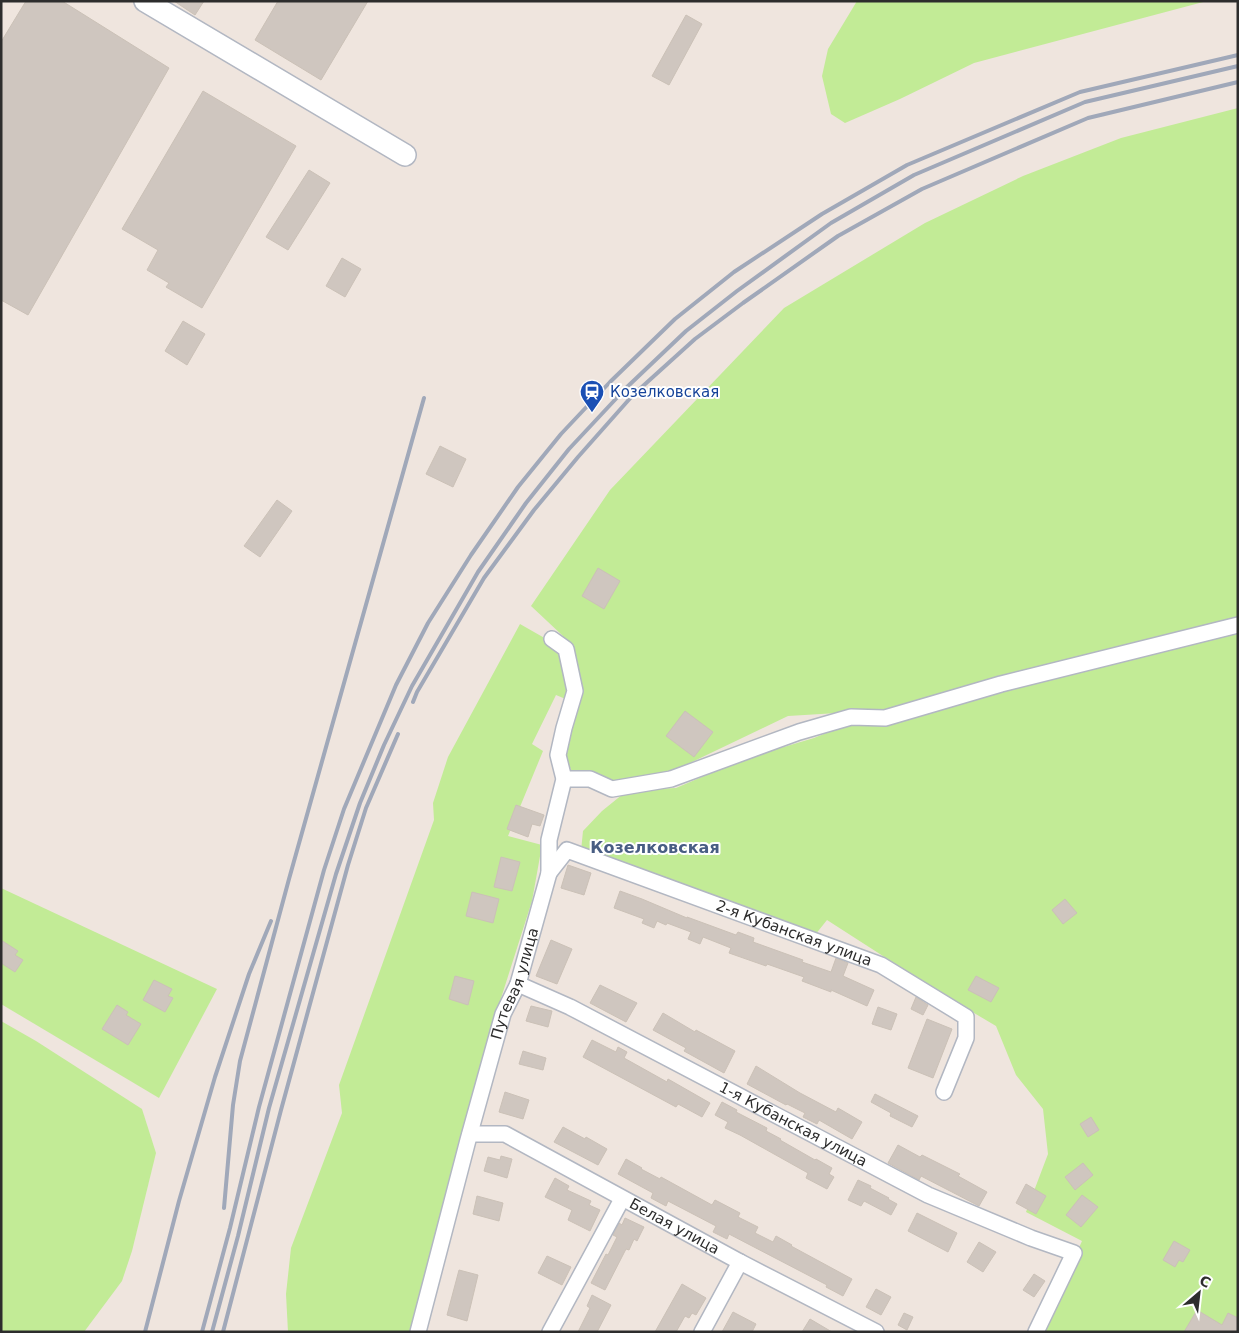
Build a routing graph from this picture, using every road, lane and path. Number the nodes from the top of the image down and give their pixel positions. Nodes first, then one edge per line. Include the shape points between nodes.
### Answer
1 (145, 1) edge
2 (406, 155) dead end
3 (1238, 625) edge
4 (552, 638) dead end
5 (564, 779) junction
6 (549, 873) junction
7 (518, 984) junction
8 (944, 1092) dead end
9 (470, 1134) junction
10 (622, 1199) junction
11 (740, 1262) junction
12 (872, 1331) edge
13 (418, 1332) edge
14 (550, 1332) edge
15 (702, 1332) edge
16 (1036, 1332) edge

1 - 2 street
3 - 5 street via 1001,684 885,718 851,717 799,732 671,779 612,789 590,779
4 - 5 street, Путевая улица via 566,649 575,691 558,755
5 - 6 street, Путевая улица via 549,840
6 - 7 street, Путевая улица
6 - 8 street, 2-я Кубанская улица via 567,850 881,965 966,1017 966,1038
7 - 9 street, Путевая улица via 503,1014
7 - 16 street, 1-я Кубанская улица via 579,1012 928,1195 1074,1253
9 - 10 street, Белая улица via 505,1134
9 - 13 street, Путевая улица
10 - 11 street, Белая улица
10 - 14 street
11 - 12 street, Белая улица
11 - 15 street

